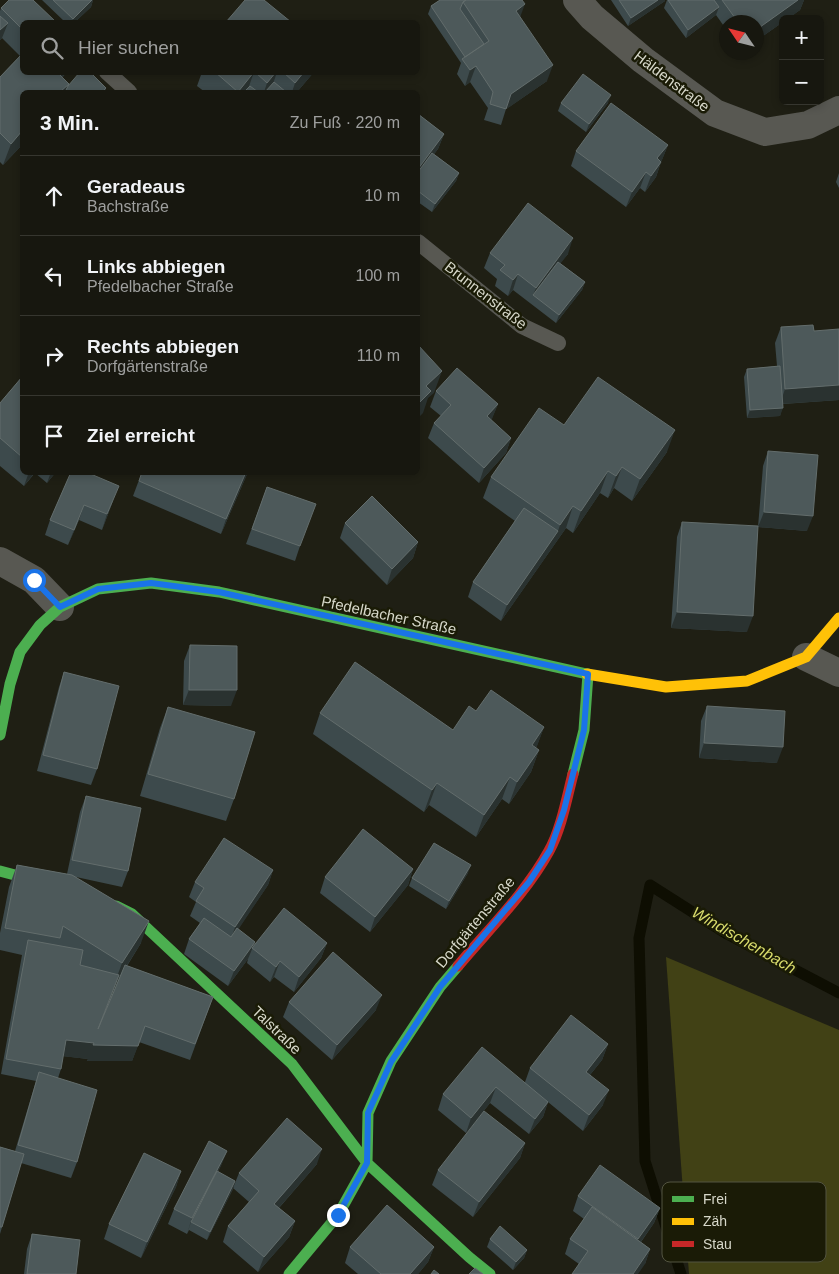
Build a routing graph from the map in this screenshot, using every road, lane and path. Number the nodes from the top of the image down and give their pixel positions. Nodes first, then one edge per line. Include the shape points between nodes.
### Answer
1 (577, 0) edge
2 (109, 75) edge
3 (127, 90) edge
4 (839, 110) edge
5 (420, 244) edge
6 (558, 342) dead end
7 (0, 561) edge
8 (60, 607) junction
9 (839, 618) edge
10 (806, 657) junction
11 (839, 673) edge
12 (588, 674) junction
13 (0, 736) edge
14 (0, 871) edge
15 (58, 886) edge
16 (103, 900) edge
17 (367, 1163) junction
18 (288, 1274) edge
19 (490, 1274) edge

1 - 4 street, Häldenstraße via 643,60 715,113 766,132 808,125
2 - 3 lane
5 - 6 lane, Brunnenstraße via 522,326
7 - 8 street via 34,580
8 - 12 street, Pfedelbacher Straße via 98,589 151,583 219,592
8 - 13 street, Pfedelbacher Straße via 40,624 20,652
9 - 10 street, Pfedelbacher Straße
10 - 11 street
10 - 12 street, Pfedelbacher Straße via 747,681 666,688
12 - 17 street, Dorfgärtenstraße via 584,730 564,810 550,850 529,882 440,987 391,1062 368,1113
14 - 15 street
16 - 17 street, Talstraße via 132,914 292,1064
17 - 18 street, Dorfgärtenstraße via 338,1215
17 - 19 street, Talstraße

